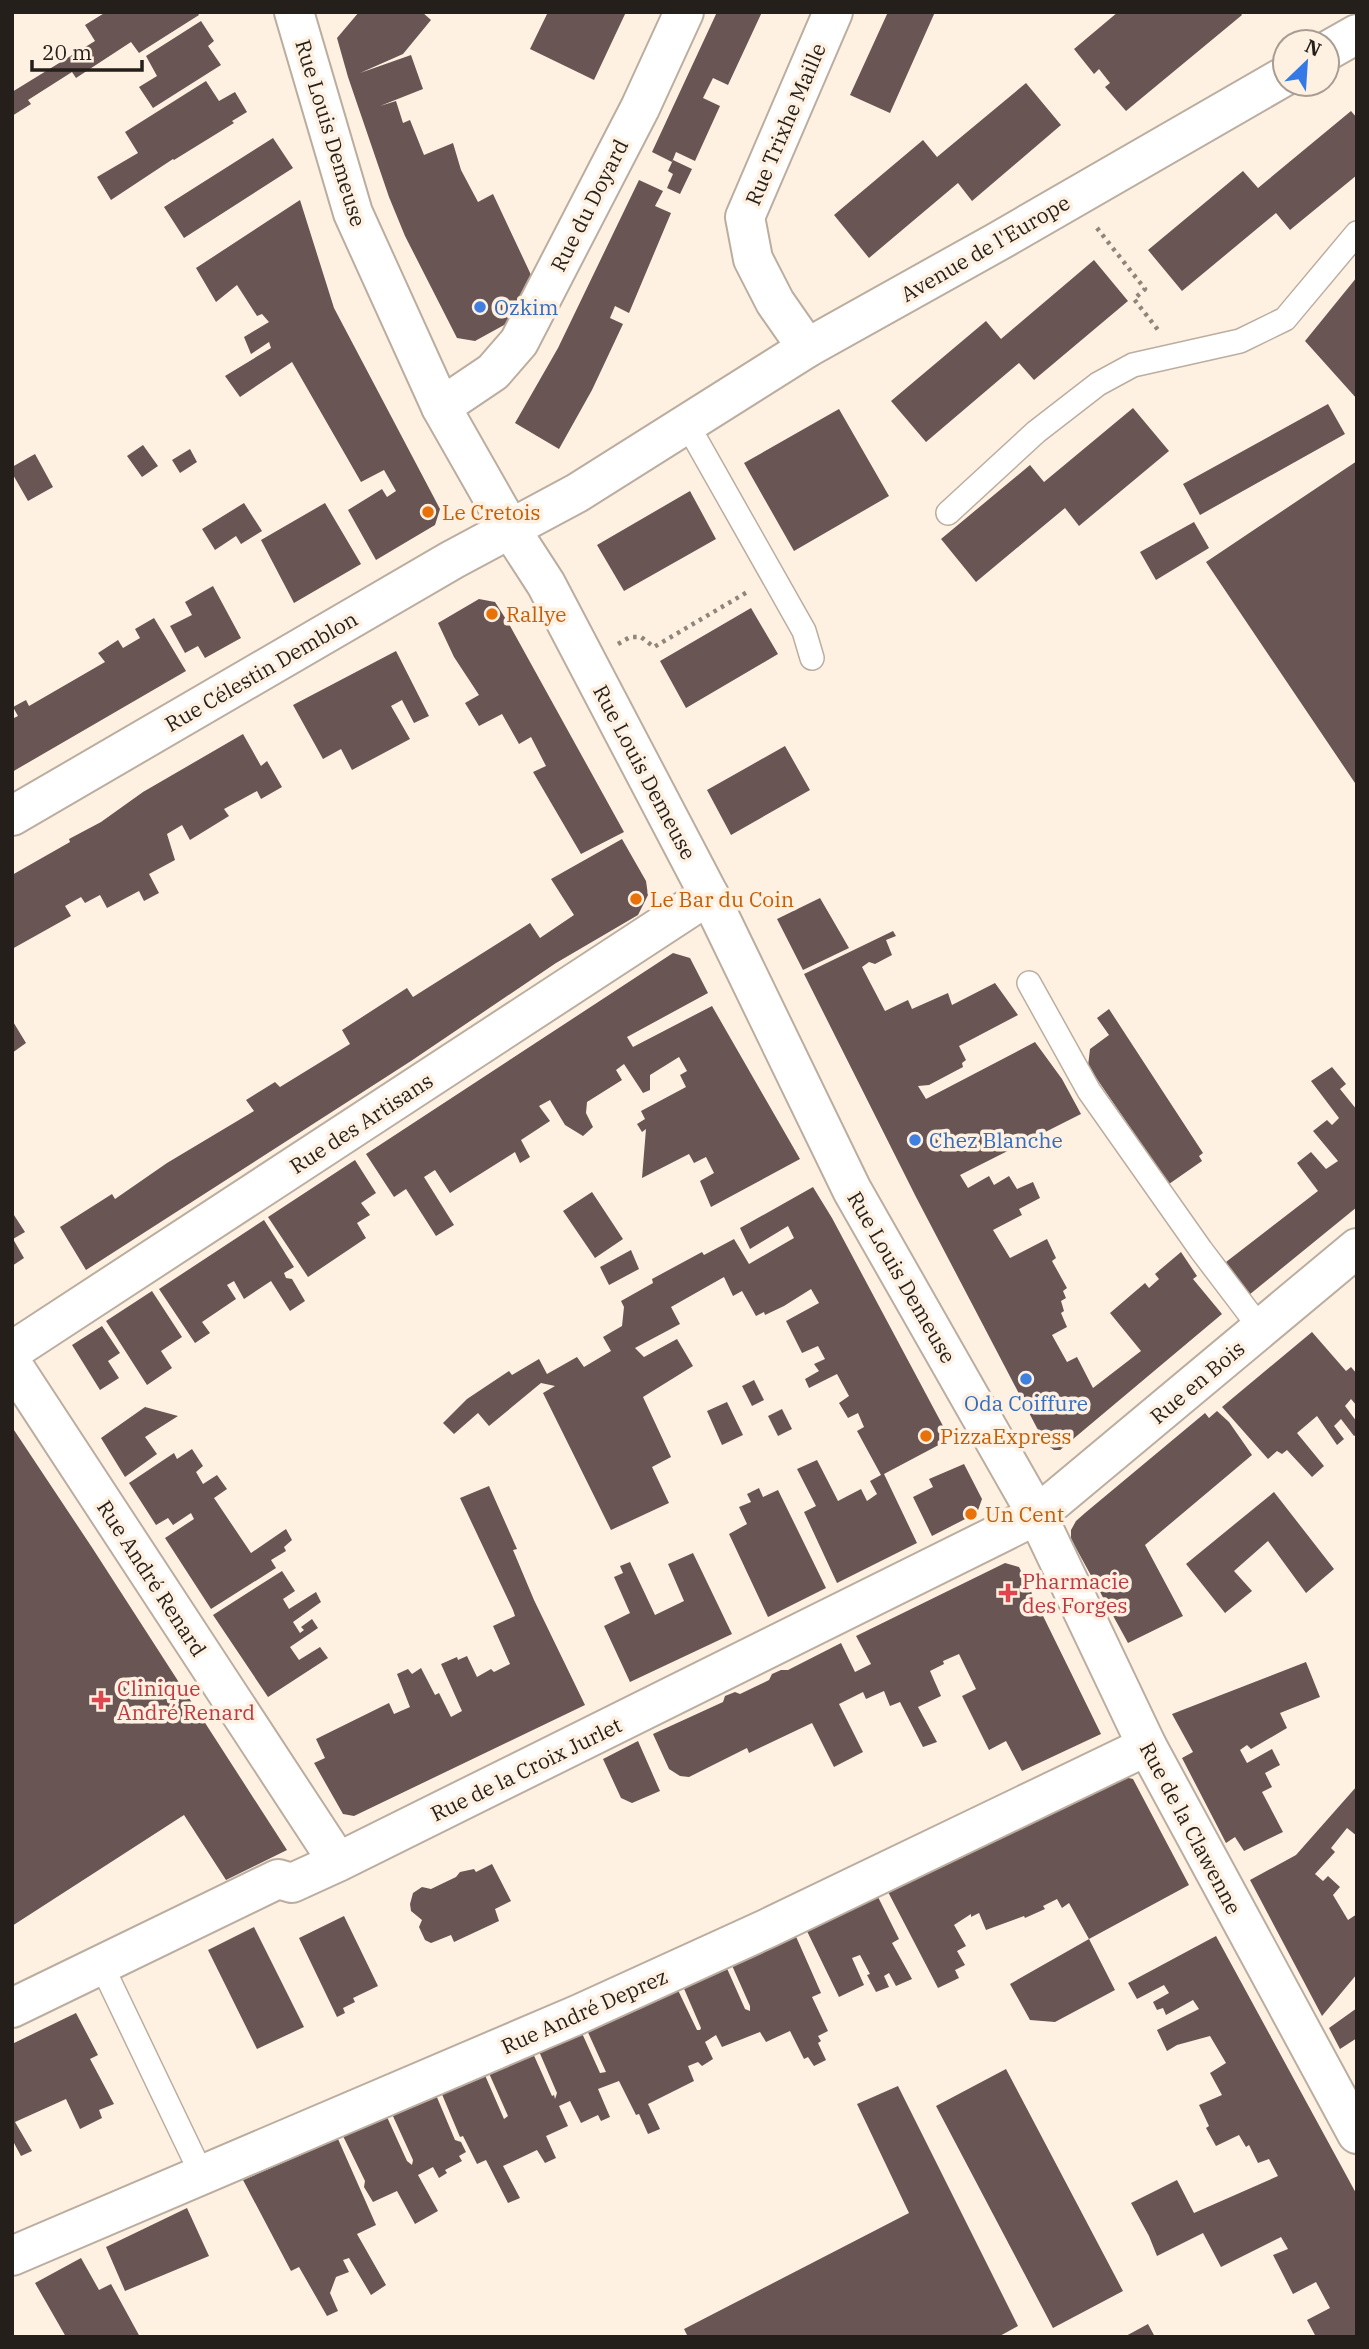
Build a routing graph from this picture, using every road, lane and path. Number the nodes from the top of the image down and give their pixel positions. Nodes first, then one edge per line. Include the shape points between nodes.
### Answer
1 (294, 12) edge
2 (684, 12) edge
3 (833, 12) edge
4 (1357, 35) edge
5 (1341, 44) edge
6 (1271, 84) edge
7 (1073, 198) junction
8 (1357, 233) edge
9 (807, 348) junction
10 (1178, 356) junction
11 (442, 407) junction
12 (687, 424) junction
13 (948, 513) dead end
14 (511, 530) junction
15 (773, 575) junction
16 (812, 658) dead end
17 (586, 661) junction
18 (12, 816) edge
19 (709, 895) junction
20 (1029, 983) dead end
21 (1357, 1248) edge
22 (1261, 1329) junction
23 (12, 1351) edge
24 (12, 1364) edge
25 (1037, 1515) junction
26 (1147, 1746) junction
27 (338, 1862) junction
28 (101, 1964) junction
29 (12, 2008) edge
30 (1357, 2134) edge
31 (202, 2175) junction
32 (12, 2256) edge

1 - 11 street, Rue Louis Demeuse via 353,213
2 - 11 street, Rue du Doyard via 640,108 519,342 493,372
3 - 9 street, Rue Trixhe Maille via 745,217 753,259
4 - 5 street
6 - 7 street, Avenue de l'Europe
7 - 9 street, Avenue de l'Europe
7 - 10 path via 1144,289 1134,299
8 - 10 lane via 1285,319 1240,341
9 - 12 street, Avenue de l'Europe
10 - 13 lane via 1133,365 1098,384 1036,432
11 - 14 street, Rue Louis Demeuse
12 - 14 street, Avenue de l'Europe
12 - 15 lane
14 - 17 street, Rue Louis Demeuse via 547,584
14 - 18 street, Rue Célestin Demblon via 452,559
15 - 16 lane via 804,631
15 - 17 path via 654,648 641,637 630,637
17 - 19 street, Rue Louis Demeuse
19 - 23 street, Rue des Artisans
19 - 25 street, Rue Louis Demeuse via 852,1190
20 - 22 lane via 1089,1091
21 - 22 street, Rue en Bois
22 - 25 street, Rue en Bois
24 - 27 street, Rue André Renard
25 - 26 street, Rue de la Clawenne
25 - 27 street, Rue de la Croix Jurlet
26 - 30 street, Rue de la Clawenne
26 - 31 street, Rue André Deprez via 743,1940
27 - 28 street, Rue de la Croix Jurlet via 292,1883 278,1879
28 - 29 street, Rue de la Croix Jurlet
28 - 31 lane
31 - 32 street, Rue André Deprez

